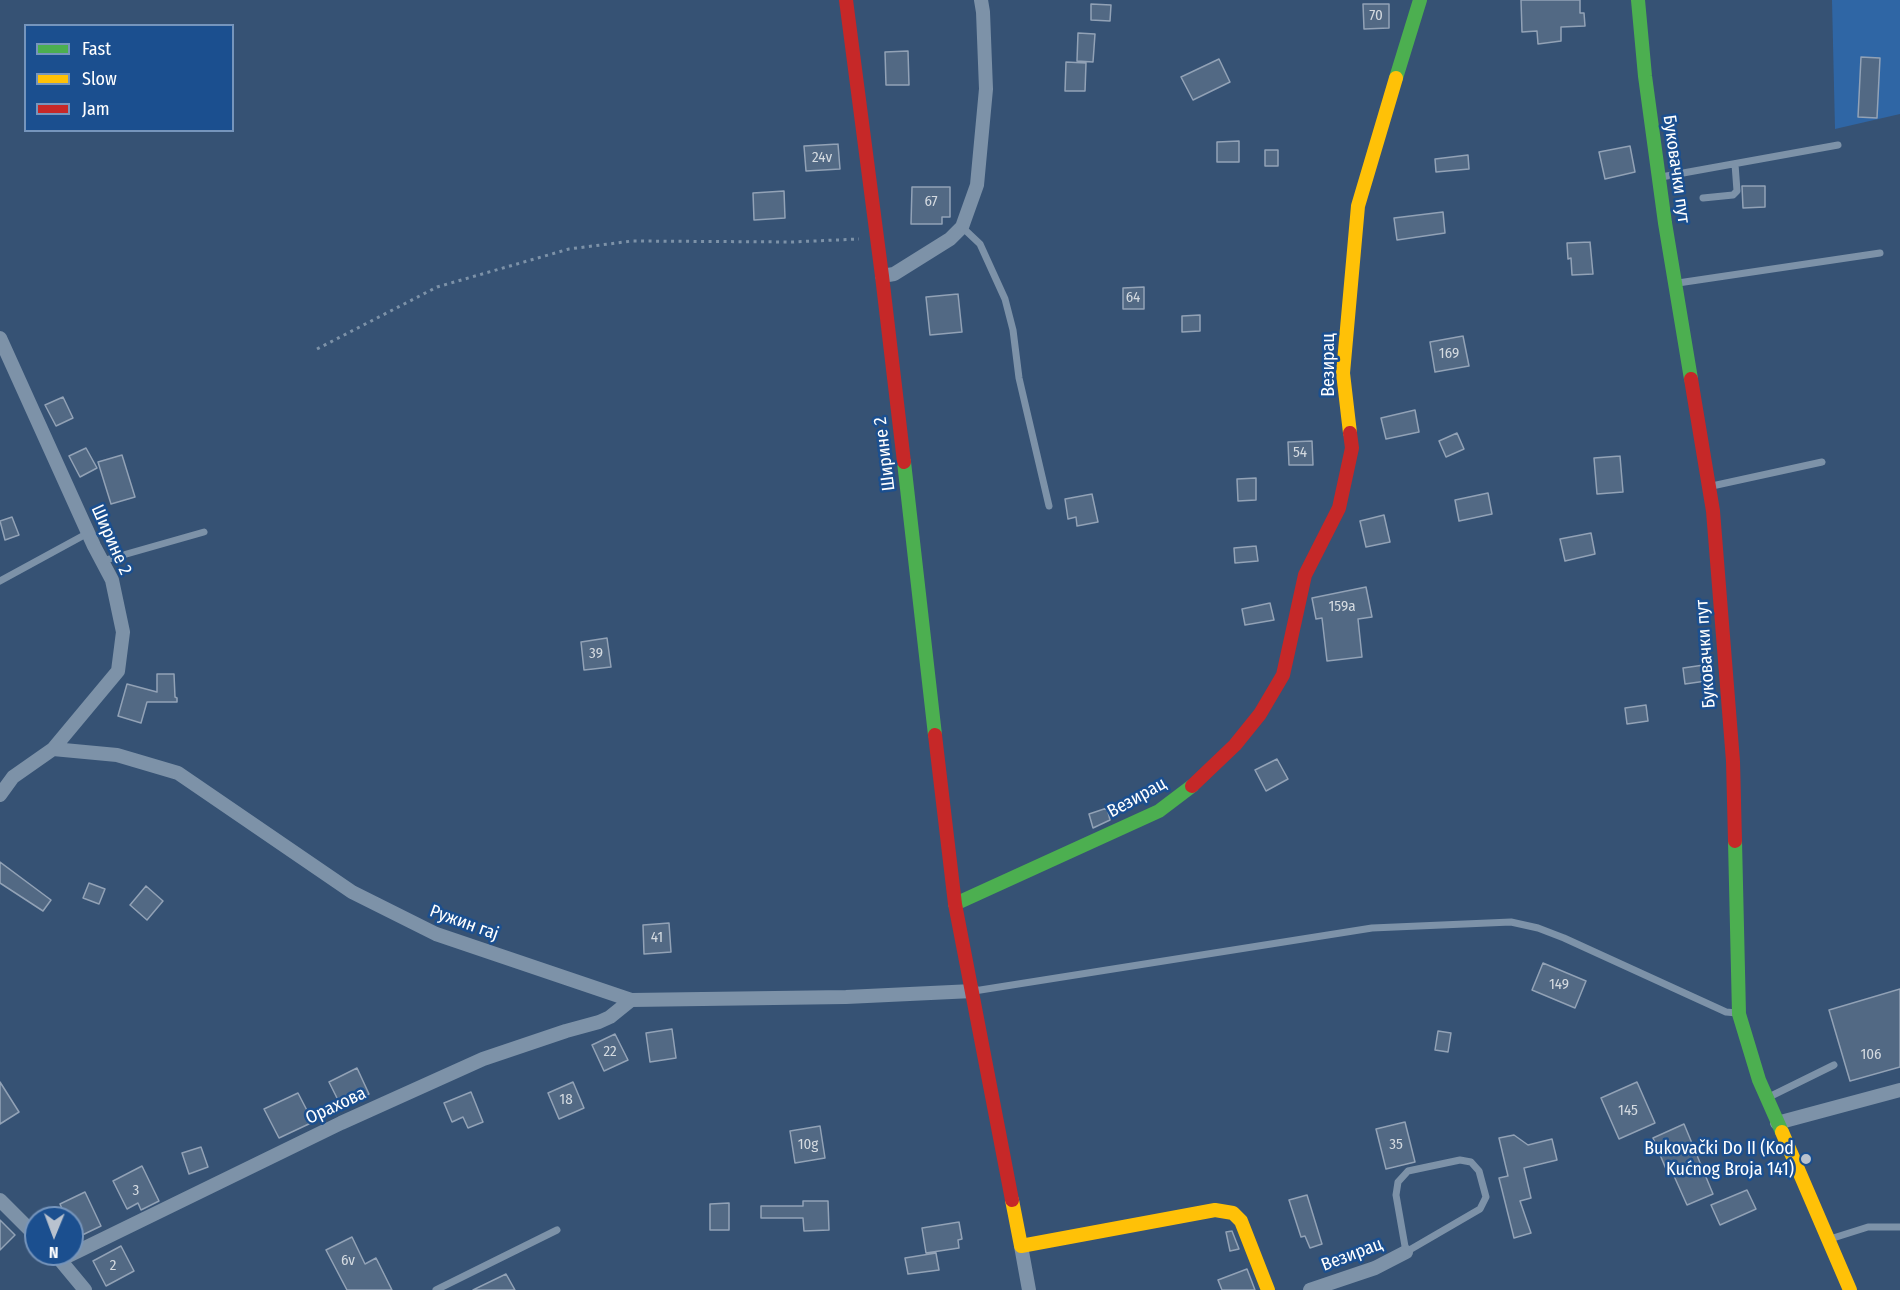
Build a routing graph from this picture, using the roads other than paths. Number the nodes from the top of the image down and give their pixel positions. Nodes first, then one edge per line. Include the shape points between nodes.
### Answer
1 (846, 0) edge
2 (981, 0) edge
3 (1420, 0) edge
4 (1638, 0) edge
5 (1838, 145) dead end
6 (1735, 164) junction
7 (1658, 178) junction
8 (1703, 198) dead end
9 (962, 227) junction
10 (1880, 253) dead end
11 (882, 276) junction
12 (1675, 284) junction
13 (0, 338) edge
14 (1822, 462) dead end
15 (1709, 486) junction
16 (1049, 506) dead end
17 (88, 532) junction
18 (204, 532) dead end
19 (102, 561) junction
20 (0, 581) edge
21 (53, 749) junction
22 (0, 795) edge
23 (955, 904) junction
24 (973, 991) junction
25 (631, 1000) junction
26 (1739, 1014) junction
27 (1834, 1065) dead end
28 (1900, 1090) edge
29 (1766, 1098) junction
30 (1777, 1123) junction
31 (0, 1200) edge
32 (24, 1224) edge
33 (1900, 1227) edge
34 (557, 1230) dead end
35 (1828, 1239) junction
36 (84, 1244) edge
37 (1021, 1246) junction
38 (1406, 1252) junction
39 (65, 1266) edge
40 (85, 1290) edge
41 (436, 1290) edge
42 (1029, 1290) edge
43 (1268, 1290) edge
44 (1310, 1290) edge
45 (1850, 1290) edge

1 - 11 street, Ширине 2
2 - 9 street via 986,89 977,185
3 - 23 street, Везирац via 1358,206 1343,373 1352,448 1339,508 1305,575 1283,675 1260,714 1235,745 1200,780 1159,811
4 - 7 street, Буковачки пут
5 - 6 lane
6 - 7 lane
6 - 8 lane via 1737,191 1733,195
7 - 12 street, Буковачки пут
9 - 11 street via 950,239 894,274
9 - 16 lane via 980,244 1005,299
10 - 12 lane
11 - 23 street, Ширине 2
12 - 15 street, Буковачки пут
13 - 17 street, Ширине 2
14 - 15 lane
15 - 26 street, Буковачки пут via 1733,761
17 - 19 street, Ширине 2
17 - 20 lane
18 - 19 lane
19 - 21 street, Ширине 2 via 112,580 123,632 118,671
21 - 22 street via 13,777
21 - 25 street, Ружин гај via 117,756 178,773 363,897 436,934
23 - 24 street
24 - 25 street, Ружин гај
24 - 26 lane via 1372,928 1511,922 1538,928 1726,1012
24 - 37 street
25 - 36 street, Орахова via 599,1022 483,1059
26 - 29 street, Буковачки пут
27 - 29 lane
28 - 30 street
29 - 30 street, Буковачки пут
30 - 35 street, Буковачки пут
31 - 32 street
33 - 35 lane via 1868,1227
34 - 41 lane
35 - 45 street, Буковачки пут
37 - 42 street
37 - 43 street via 1215,1210 1233,1213 1241,1221
38 - 38 lane via 1480,1209 1486,1197 1479,1170 1471,1161 1460,1160 1403,1175 1396,1195
38 - 44 street, Везирац via 1375,1268
39 - 40 street

